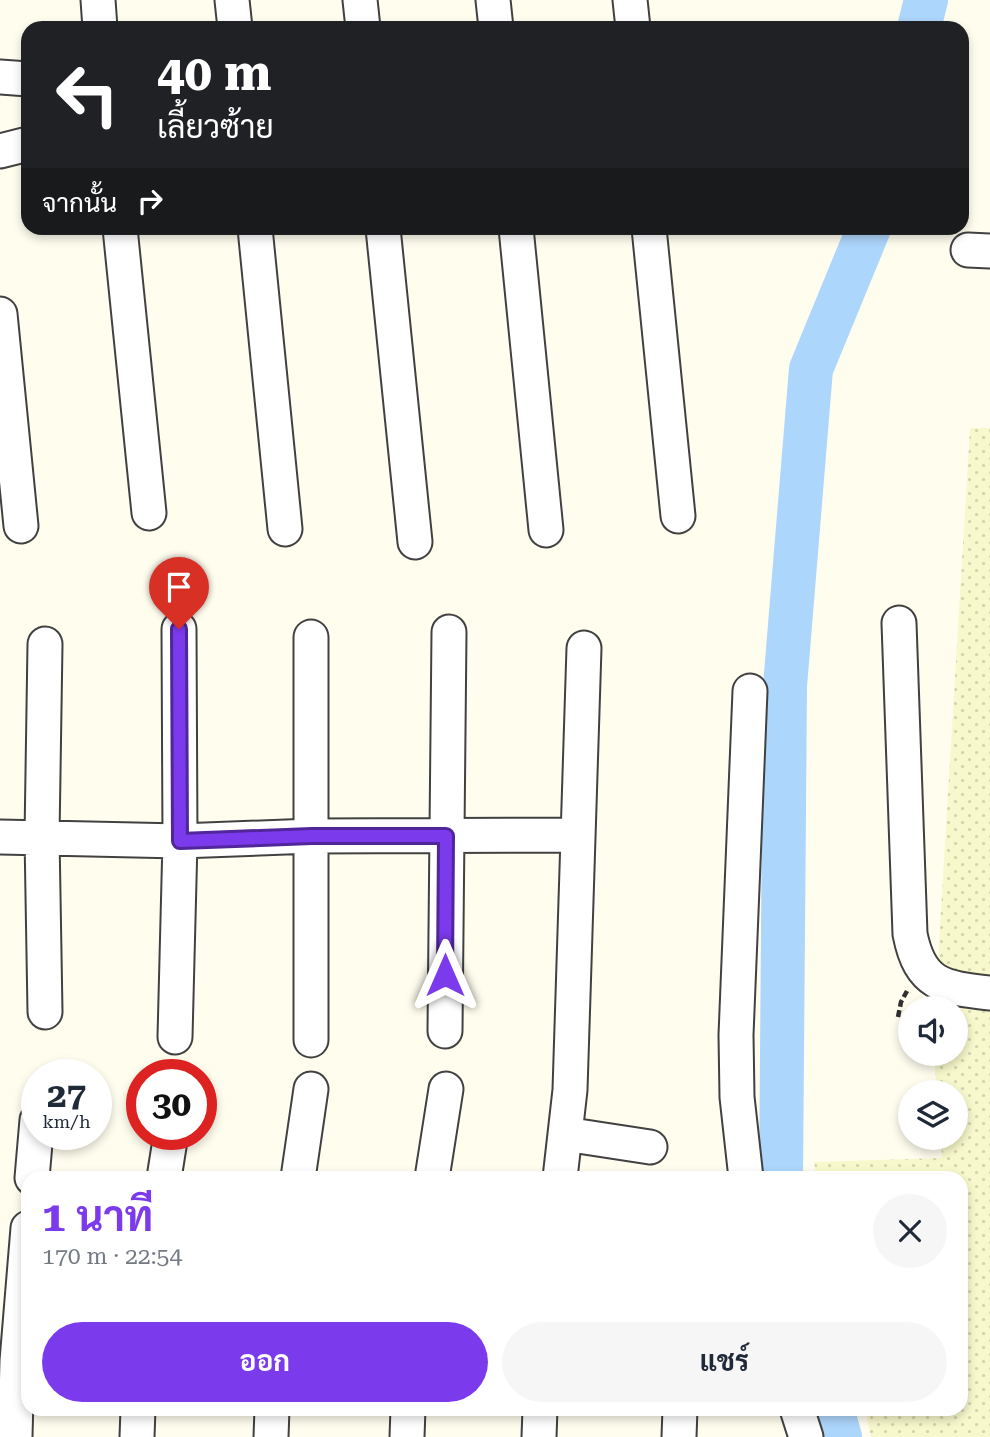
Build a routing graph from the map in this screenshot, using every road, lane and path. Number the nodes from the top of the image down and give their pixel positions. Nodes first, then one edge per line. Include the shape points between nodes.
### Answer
1 (98, 0) edge
2 (232, 0) edge
3 (360, 0) edge
4 (493, 0) edge
5 (630, 0) edge
6 (100, 21) edge
7 (234, 21) edge
8 (362, 21) edge
9 (495, 21) edge
10 (632, 21) edge
11 (0, 77) edge
12 (21, 78) edge
13 (21, 146) edge
14 (0, 151) edge
15 (121, 235) edge
16 (256, 235) edge
17 (384, 235) edge
18 (517, 235) edge
19 (650, 235) edge
20 (0, 314) edge
21 (149, 513) dead end
22 (678, 516) dead end
23 (21, 526) dead end
24 (285, 529) dead end
25 (546, 530) dead end
26 (415, 542) dead end
27 (899, 624) dead end
28 (179, 629) dead end
29 (449, 632) dead end
30 (311, 637) dead end
31 (45, 644) dead end
32 (584, 648) dead end
33 (750, 691) dead end
34 (578, 835) junction
35 (43, 836) junction
36 (312, 836) junction
37 (446, 836) junction
38 (0, 837) edge
39 (180, 841) junction
40 (990, 993) edge
41 (45, 1012) dead end
42 (445, 1031) dead end
43 (175, 1037) dead end
44 (311, 1040) dead end
45 (311, 1089) dead end
46 (446, 1089) dead end
47 (565, 1134) junction
48 (650, 1147) dead end
49 (34, 1150) edge
50 (168, 1150) edge
51 (33, 1171) edge
52 (165, 1171) edge
53 (299, 1171) edge
54 (433, 1171) edge
55 (561, 1171) edge
56 (745, 1171) edge
57 (21, 1299) edge
58 (15, 1360) edge
59 (138, 1416) edge
60 (272, 1416) edge
61 (408, 1416) edge
62 (540, 1416) edge
63 (680, 1416) edge
64 (799, 1416) edge
65 (15, 1437) edge
66 (137, 1437) edge
67 (271, 1437) edge
68 (407, 1437) edge
69 (539, 1437) edge
70 (679, 1437) edge
71 (806, 1437) edge

1 - 6 street
2 - 7 street
3 - 8 street
4 - 9 street
5 - 10 street
11 - 12 street
13 - 14 street
15 - 21 street
16 - 24 street
17 - 26 street
18 - 25 street
19 - 22 street
20 - 23 street
27 - 40 street via 909,934 926,974 940,984
28 - 39 street
29 - 37 street
30 - 36 street
31 - 35 street
32 - 34 street
33 - 56 street via 736,1035
34 - 37 street
34 - 47 street
35 - 38 street
35 - 39 street
35 - 41 street
36 - 37 street
36 - 39 street
36 - 44 street
37 - 42 street
39 - 43 street
45 - 53 street
46 - 54 street
47 - 48 street
47 - 55 street
49 - 51 street
50 - 52 street
57 - 58 street
58 - 65 street
59 - 66 street
60 - 67 street
61 - 68 street
62 - 69 street
63 - 70 street
64 - 71 street

